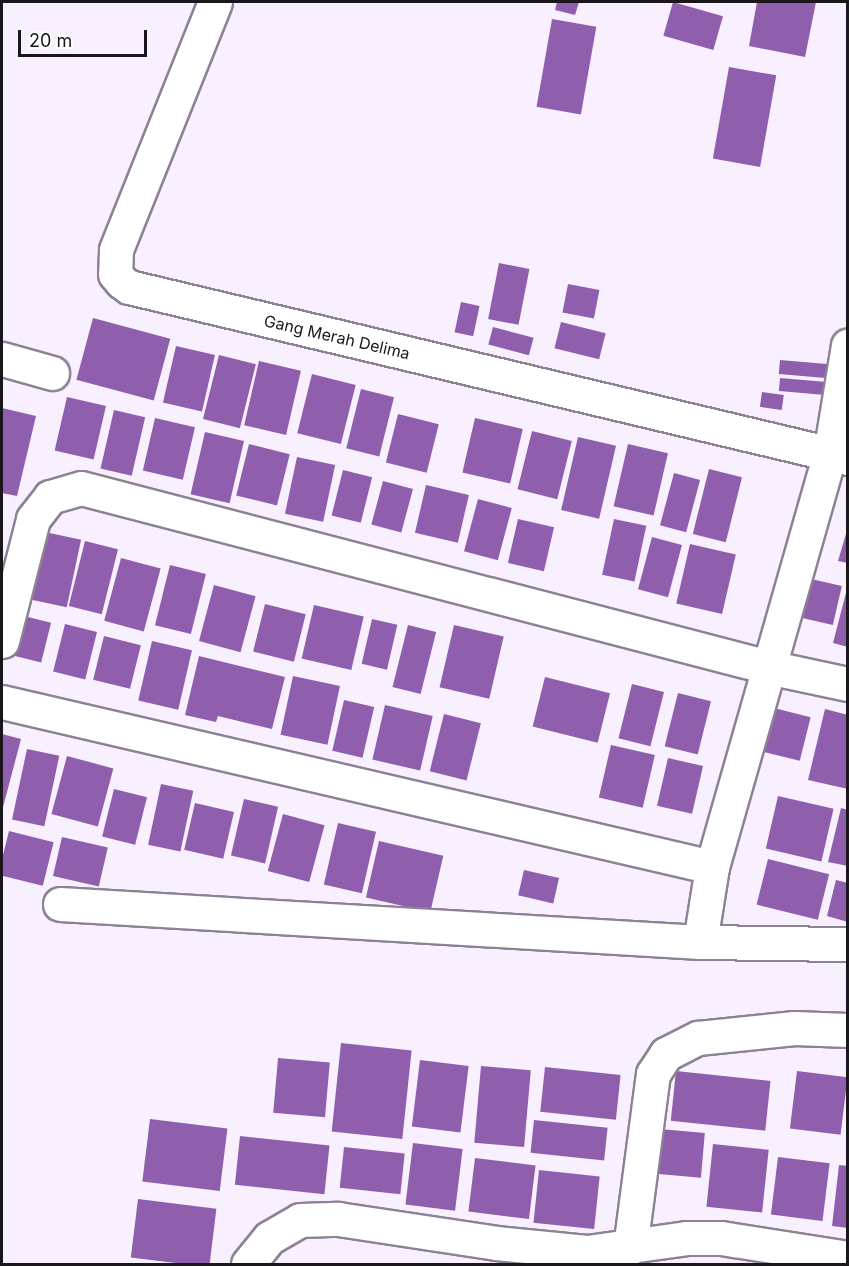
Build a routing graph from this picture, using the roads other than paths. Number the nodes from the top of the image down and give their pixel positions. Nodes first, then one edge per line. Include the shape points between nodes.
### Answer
1 (215, 2) edge
2 (848, 345) edge
3 (2, 359) edge
4 (52, 373) dead end
5 (839, 456) edge
6 (2, 641) edge
7 (768, 667) junction
8 (848, 684) edge
9 (2, 702) edge
10 (712, 867) junction
11 (60, 904) dead end
12 (700, 942) junction
13 (848, 944) edge
14 (848, 1030) edge
15 (644, 1253) edge
16 (495, 1254) edge
17 (592, 1258) edge
18 (848, 1258) edge
19 (248, 1264) edge

1 - 5 street, Gang Merah Delima via 116,250 115,274 122,282 129,287
2 - 5 street
3 - 4 street
5 - 7 street
6 - 7 street via 33,519 50,497 81,488
7 - 8 street
7 - 10 street
9 - 10 street
10 - 12 street
11 - 12 street
12 - 13 street
14 - 15 street via 794,1028 698,1038 666,1054 653,1074
15 - 17 street
15 - 18 street via 686,1238 720,1238
16 - 17 street
16 - 19 street via 338,1219 300,1220 269,1238

